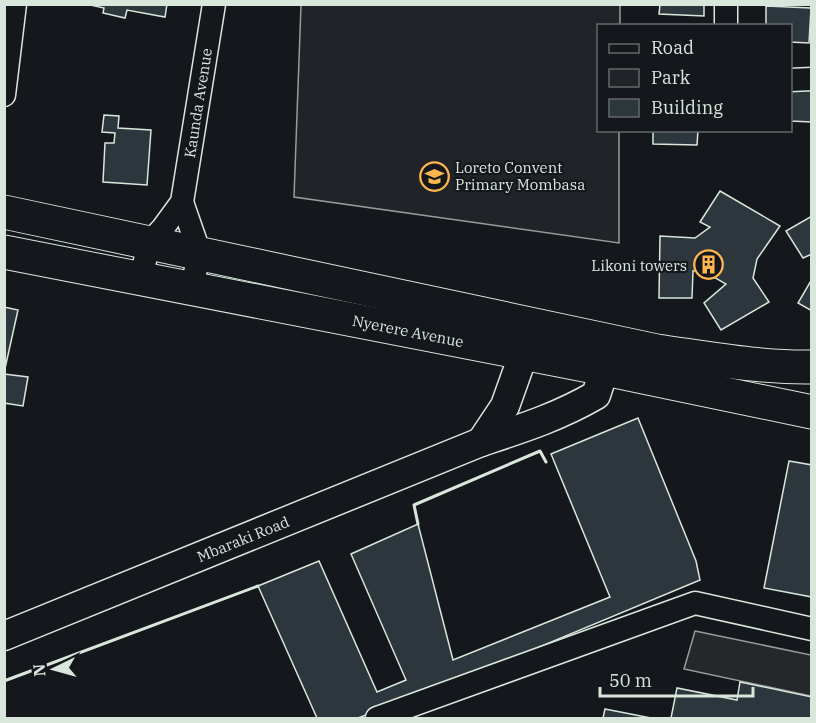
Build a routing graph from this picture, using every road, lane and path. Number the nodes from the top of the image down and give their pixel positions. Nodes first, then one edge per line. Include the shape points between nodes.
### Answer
1 (15, 4) edge
2 (214, 4) edge
3 (726, 4) edge
4 (726, 24) edge
5 (812, 79) edge
6 (792, 80) edge
7 (4, 95) edge
8 (182, 202) junction
9 (4, 212) edge
10 (149, 243) junction
11 (4, 252) edge
12 (200, 254) junction
13 (141, 278) junction
14 (191, 288) junction
15 (529, 339) junction
16 (609, 355) junction
17 (812, 367) edge
18 (812, 412) edge
19 (481, 442) junction
20 (812, 629) edge
21 (4, 636) edge
22 (377, 718) edge

1 - 7 street
2 - 8 street, Kaunda Avenue
3 - 4 street
5 - 6 street
8 - 10 street, Kaunda Avenue
8 - 12 street, Kaunda Avenue
9 - 10 highway, Nyerere Avenue
10 - 12 highway, Nyerere Avenue
10 - 13 street
11 - 13 highway, Nyerere Avenue
12 - 14 street
12 - 15 highway, Nyerere Avenue
13 - 14 highway, Nyerere Avenue
14 - 15 highway, Nyerere Avenue
15 - 16 highway, Nyerere Avenue
15 - 19 main road via 505,406
16 - 17 highway, Nyerere Avenue via 657,351
16 - 18 highway, Nyerere Avenue
16 - 19 main road, Mbaraki Road via 596,395 549,420
19 - 21 main road, Mbaraki Road
20 - 22 street via 695,603

